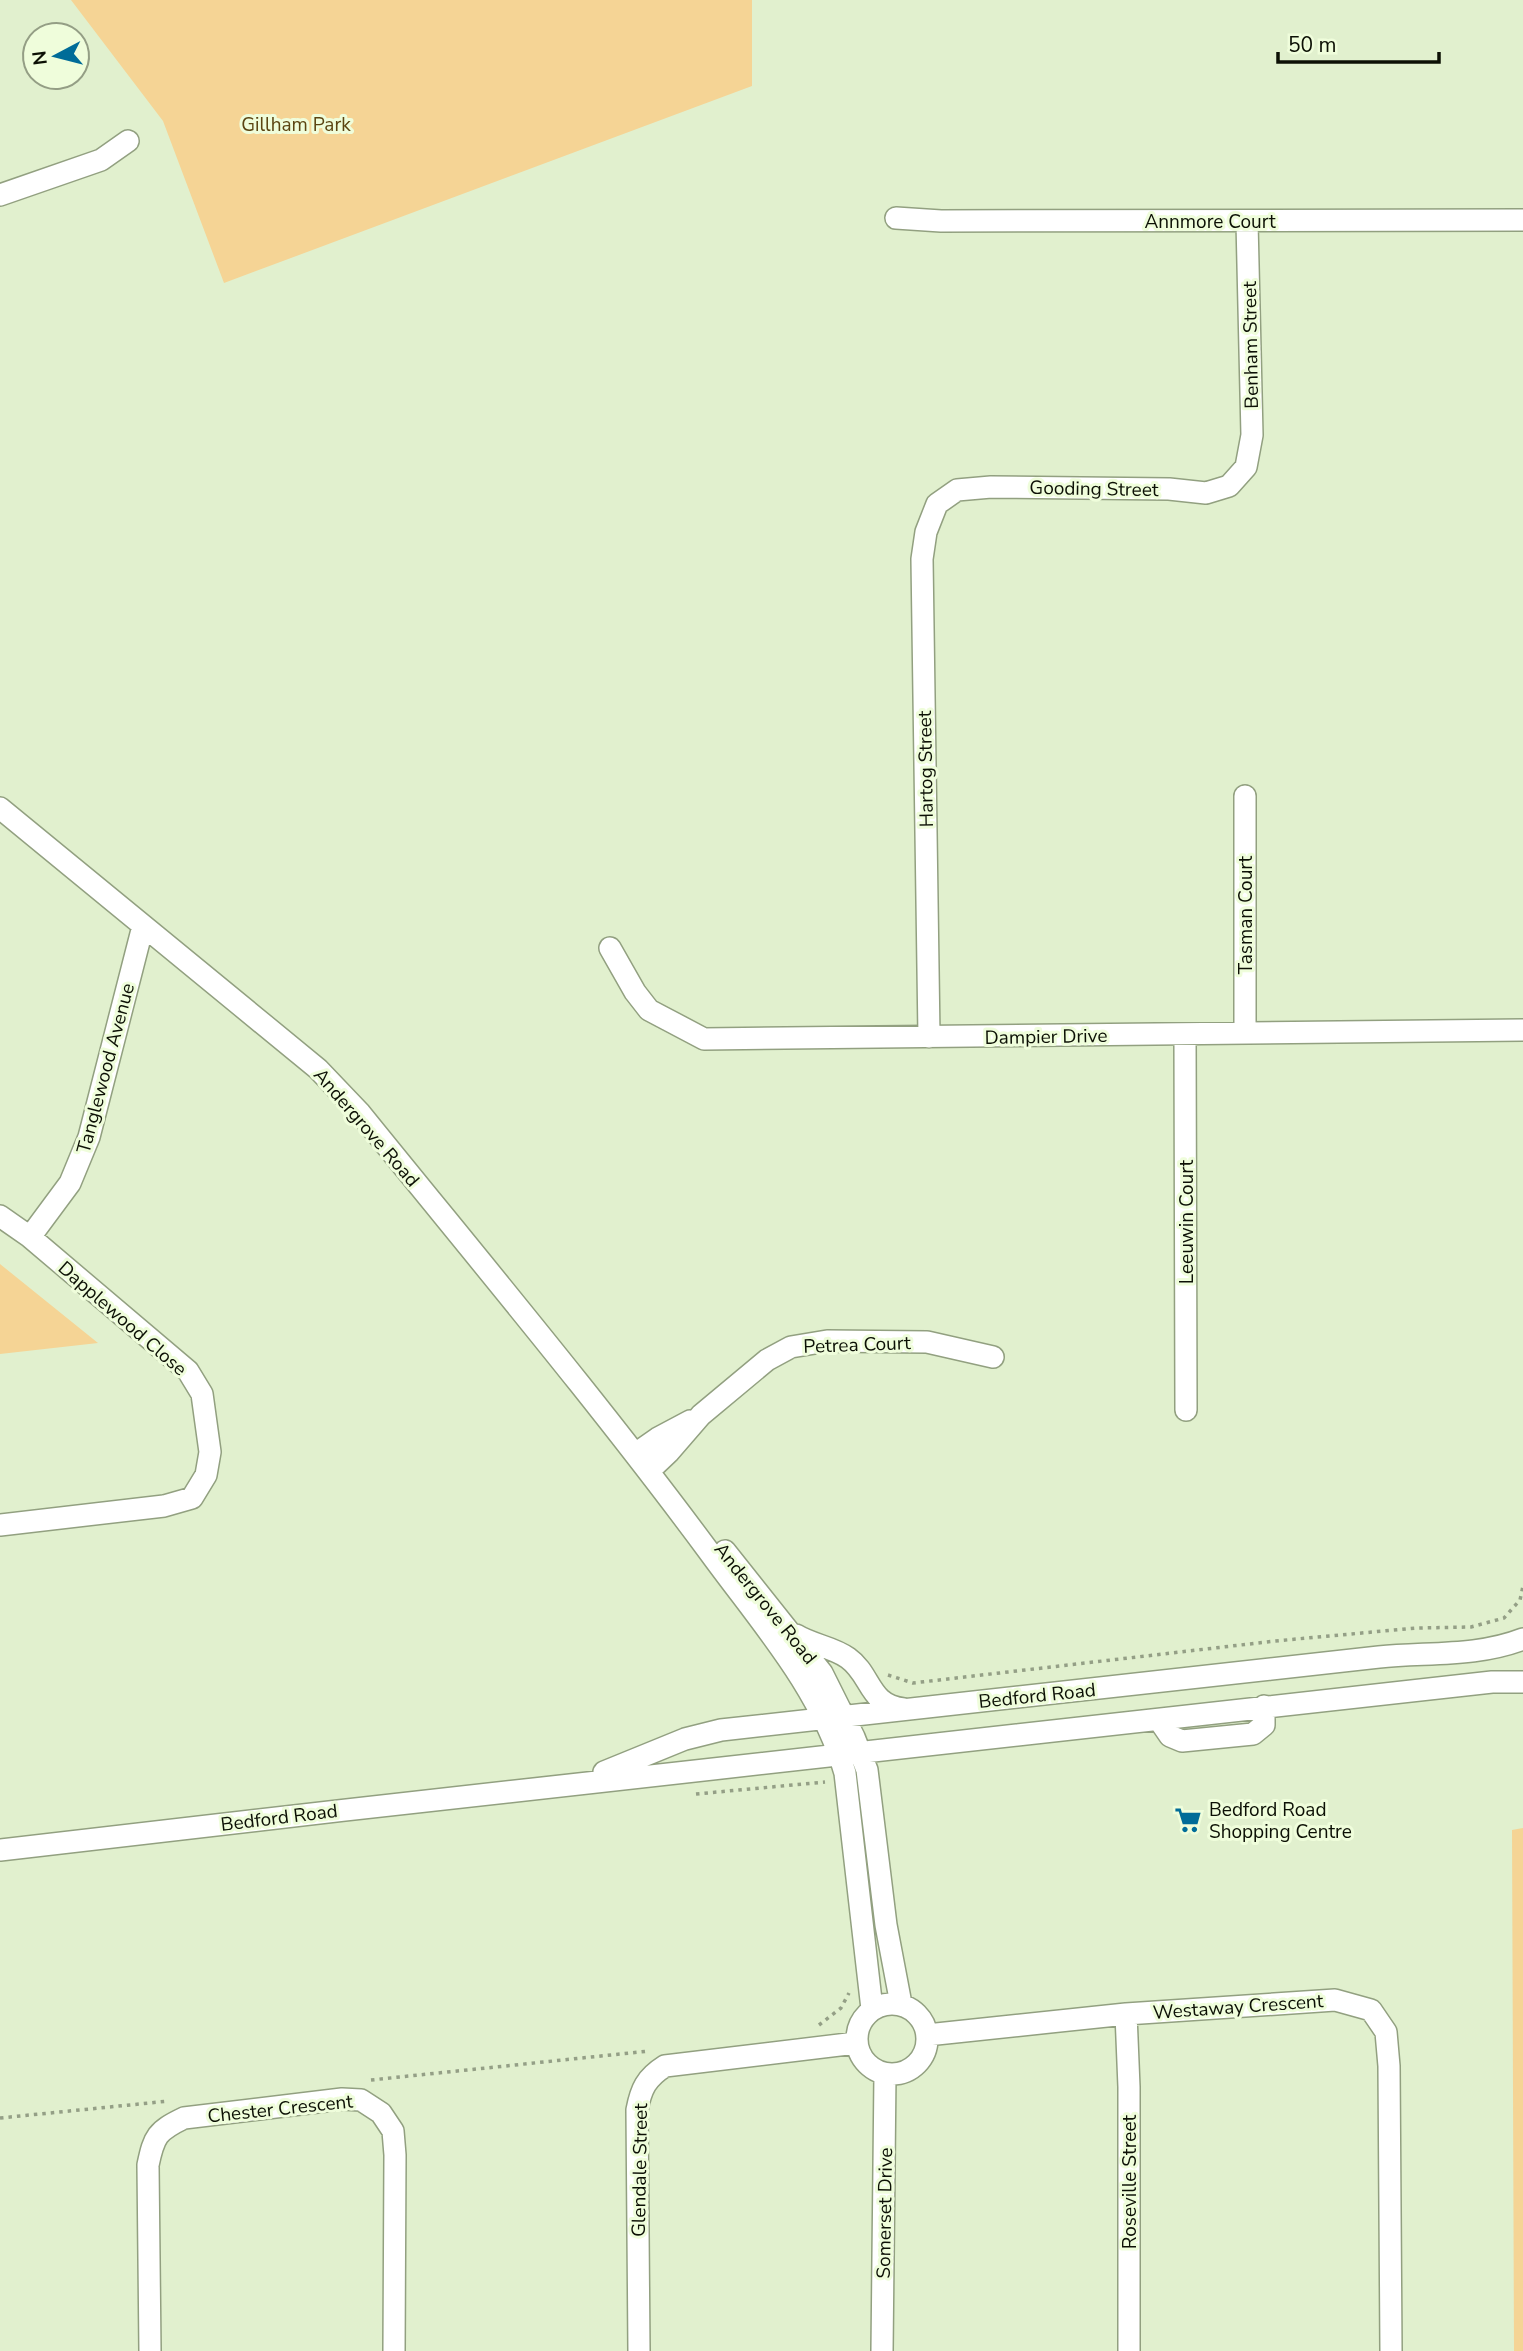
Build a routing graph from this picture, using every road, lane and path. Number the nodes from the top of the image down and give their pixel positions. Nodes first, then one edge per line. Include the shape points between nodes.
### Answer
1 (128, 141) dead end
2 (0, 195) edge
3 (897, 218) dead end
4 (1523, 220) edge
5 (1247, 222) junction
6 (1246, 467) joint
7 (937, 504) joint
8 (1245, 796) dead end
9 (0, 808) edge
10 (143, 926) junction
11 (610, 948) dead end
12 (1523, 1030) edge
13 (1245, 1034) junction
14 (1185, 1035) junction
15 (929, 1037) junction
16 (0, 1216) edge
17 (30, 1237) junction
18 (993, 1356) dead end
19 (1186, 1410) dead end
20 (642, 1463) junction
21 (0, 1525) edge
22 (1523, 1586) edge
23 (782, 1622) junction
24 (1523, 1639) edge
25 (879, 1677) dead end
26 (1523, 1682) edge
27 (907, 1709) junction
28 (834, 1717) junction
29 (860, 1750) junction
30 (839, 1752) junction
31 (559, 1786) junction
32 (830, 1787) dead end
33 (685, 1794) dead end
34 (0, 1850) edge
35 (850, 1991) dead end
36 (901, 2004) junction
37 (872, 2009) junction
38 (1126, 2014) junction
39 (813, 2027) dead end
40 (927, 2035) junction
41 (856, 2043) junction
42 (655, 2050) dead end
43 (886, 2074) junction
44 (368, 2081) dead end
45 (177, 2100) dead end
46 (0, 2118) edge
47 (150, 2351) edge
48 (394, 2351) edge
49 (639, 2351) edge
50 (882, 2351) edge
51 (1129, 2351) edge
52 (1391, 2351) edge

1 - 2 street via 101,160
3 - 5 street, Annmore Court
4 - 5 street, Annmore Court
5 - 6 street, Benham Street via 1252,435
6 - 7 street, Gooding Street via 1229,486 1206,493 991,487 957,490
7 - 15 street, Hartog Street via 922,559
8 - 13 street, Tasman Court
9 - 10 street, Andergrove Road
10 - 17 street, Tanglewood Avenue via 89,1137 70,1183
10 - 20 street, Andergrove Road via 318,1069 360,1113
11 - 15 street, Dampier Drive via 649,1010 704,1039
12 - 13 street, Dampier Drive
13 - 14 street, Dampier Drive
14 - 15 street, Dampier Drive
14 - 19 street, Leeuwin Court
16 - 17 street, Dapplewood Close
17 - 21 street, Dapplewood Close via 188,1371 202,1394 211,1451 206,1475 192,1497 164,1506
18 - 20 street, Petrea Court via 927,1342 805,1343 767,1360 701,1415 669,1452
20 - 23 street, Andergrove Road via 726,1552
20 - 28 street, Andergrove Road via 812,1694
22 - 25 path via 1520,1600 1504,1618 1471,1627 1275,1641 912,1683 889,1674
23 - 27 street via 800,1637 848,1657 885,1703
23 - 28 street, Andergrove Road via 822,1673
24 - 27 street, Bedford Road via 1470,1653 1395,1655
26 - 29 street, Bedford Road
27 - 28 street, Bedford Road
28 - 29 street, Andergrove Road
28 - 30 street, Andergrove Road
28 - 31 street, Bedford Road via 698,1734
29 - 30 street, Bedford Road
29 - 36 street via 870,1787 886,1926
30 - 31 street, Bedford Road
30 - 37 street via 848,1789
31 - 34 street, Bedford Road
32 - 33 path via 825,1782
35 - 39 path via 841,2008
36 - 37 street
36 - 40 street via 923,2021
37 - 41 street via 860,2024
38 - 40 street, Westaway Crescent
38 - 51 street, Roseville Street
38 - 52 street, Westaway Crescent via 1335,2000 1371,2010 1386,2032 1389,2066
40 - 43 street via 916,2065 907,2072
41 - 43 street via 865,2064
41 - 49 street, Glendale Street via 665,2066 646,2082 637,2110
42 - 44 path
43 - 50 street, Somerset Drive
45 - 46 path
47 - 48 street, Chester Crescent via 148,2165 153,2138 184,2118 342,2099 361,2100 381,2113 393,2131

